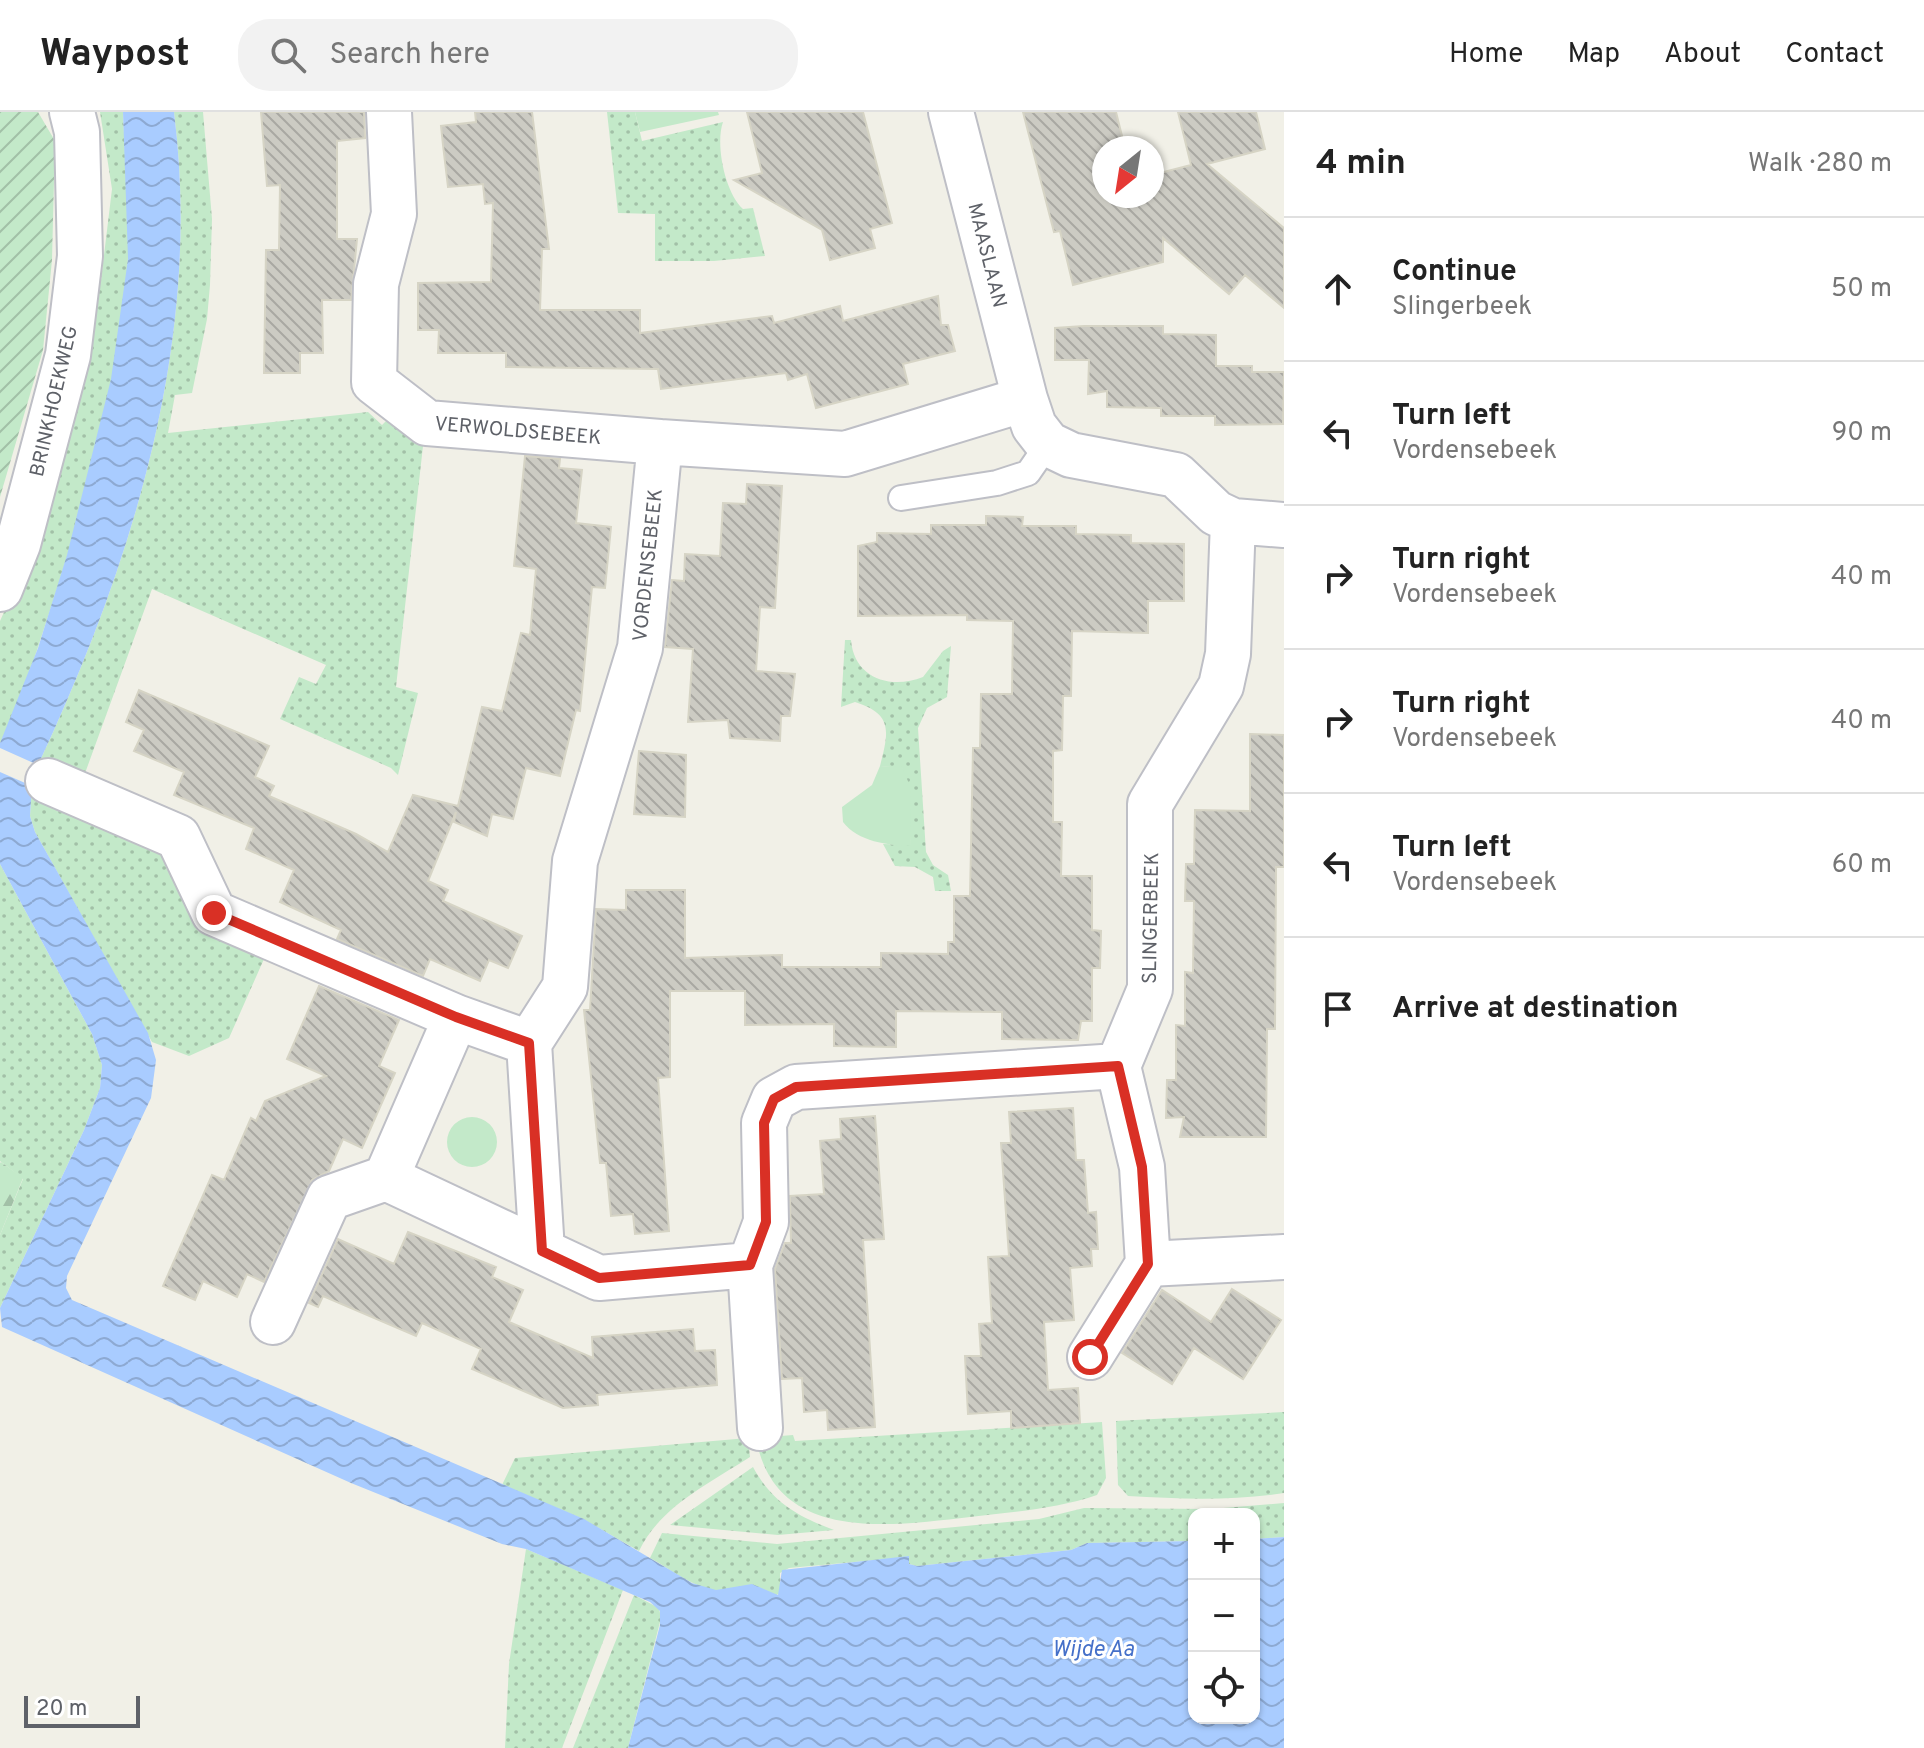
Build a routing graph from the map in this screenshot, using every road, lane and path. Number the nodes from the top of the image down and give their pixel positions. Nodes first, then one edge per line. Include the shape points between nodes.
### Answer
1 (72, 112) edge
2 (389, 112) edge
3 (951, 112) edge
4 (1025, 399) junction
5 (660, 442) junction
6 (1048, 444) junction
7 (901, 498) dead end
8 (1233, 521) junction
9 (1284, 525) edge
10 (0, 589) edge
11 (48, 781) dead end
12 (456, 1017) junction
13 (529, 1043) junction
14 (1118, 1066) junction
15 (386, 1178) junction
16 (542, 1251) junction
17 (1284, 1257) edge
18 (1148, 1264) junction
19 (750, 1265) junction
20 (273, 1322) dead end
21 (1090, 1357) dead end
22 (760, 1428) dead end

1 - 10 street, BRINKHOEKWEG via 80,256 68,355 18,544
2 - 5 street, VERWOLDSEBEEK via 394,214 376,284 374,382 427,423
3 - 4 street, MAASLAAN
4 - 5 street via 845,454
4 - 6 street, MAASLAAN via 1034,426
5 - 13 street, VORDENSEBEEK via 640,648 575,861 565,987
6 - 7 lane via 1028,473
6 - 8 street via 1071,455 1176,475 1216,513
8 - 9 street
8 - 14 street, SLINGERBEEK via 1228,654 1221,686 1150,804 1150,989
11 - 12 street via 178,837 214,913
12 - 13 street
12 - 15 street
13 - 16 street
14 - 18 street via 1142,1167
14 - 19 street via 796,1087 774,1099 764,1123 766,1222
15 - 16 street
15 - 20 street via 329,1198
16 - 19 street via 599,1278
17 - 18 street
18 - 21 street
19 - 22 street

